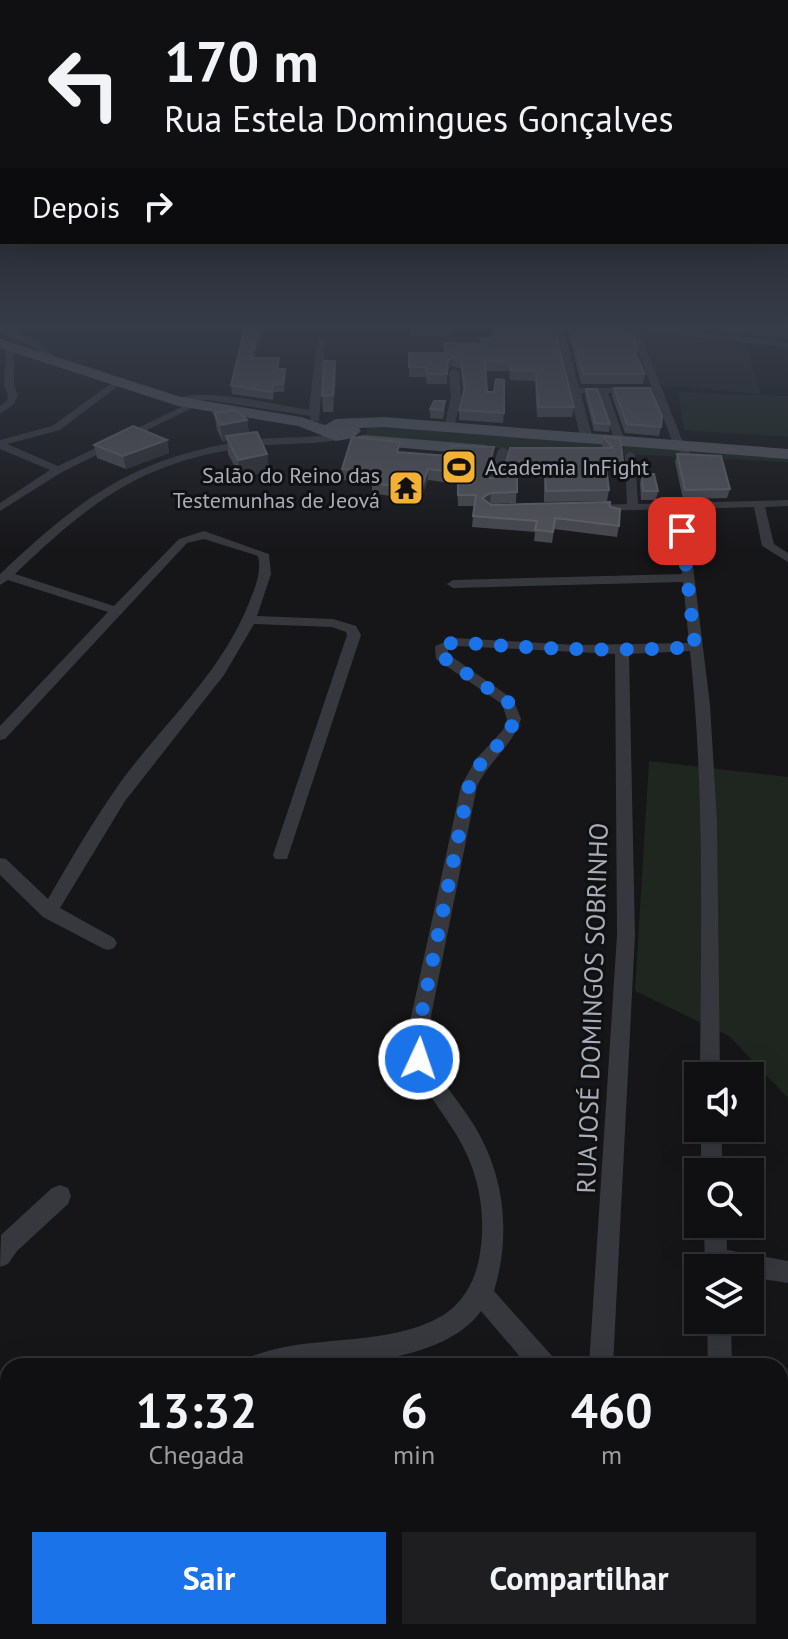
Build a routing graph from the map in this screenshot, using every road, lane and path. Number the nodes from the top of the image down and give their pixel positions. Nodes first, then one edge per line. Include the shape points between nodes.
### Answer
1 (94, 399) edge
2 (174, 399) edge
3 (188, 399) edge
4 (218, 399) edge
5 (329, 399) edge
6 (455, 399) edge
7 (578, 399) edge
8 (606, 399) edge
9 (661, 399) edge
10 (186, 403) junction
11 (374, 422) junction
12 (333, 427) junction
13 (449, 428) junction
14 (587, 439) junction
15 (364, 440) junction
16 (0, 444) edge
17 (625, 448) junction
18 (503, 450) junction
19 (684, 452) junction
20 (788, 454) edge
21 (788, 464) edge
22 (58, 470) junction
23 (493, 485) edge
24 (788, 503) edge
25 (759, 504) junction
26 (680, 507) junction
27 (0, 508) edge
28 (585, 508) edge
29 (633, 508) junction
30 (788, 558) edge
31 (3, 578) edge
32 (687, 578) junction
33 (453, 584) dead end
34 (117, 611) junction
35 (250, 620) junction
36 (695, 647) junction
37 (622, 652) junction
38 (0, 735) edge
39 (281, 855) dead end
40 (0, 864) edge
41 (49, 912) junction
42 (108, 943) dead end
43 (710, 1062) edge
44 (60, 1196) dead end
45 (0, 1256) edge
46 (764, 1269) edge
47 (788, 1272) edge
48 (482, 1295) junction
49 (719, 1334) edge
50 (311, 1358) edge
51 (537, 1358) edge
52 (601, 1358) edge
53 (720, 1358) edge

1 - 16 street via 56,428
2 - 10 main road
3 - 10 street
4 - 12 street
5 - 12 street
6 - 13 street
7 - 14 street
8 - 17 street
9 - 19 street
10 - 12 main road
10 - 22 street
11 - 12 main road
11 - 13 main road
11 - 15 main road via 361,430
12 - 15 main road
12 - 31 street via 305,441 219,449 113,487
13 - 14 main road
14 - 17 main road
15 - 18 main road
16 - 22 street
17 - 18 main road
17 - 19 main road
17 - 29 street
18 - 23 street
19 - 20 main road
19 - 21 main road
22 - 27 street
24 - 25 street
25 - 26 street
25 - 30 street via 768,546
26 - 29 street
26 - 32 street
28 - 29 street
31 - 34 street
32 - 33 street
32 - 36 street
34 - 35 street via 183,541 204,535 263,554 267,562
34 - 38 street
35 - 39 street via 333,623 354,635
35 - 41 street via 193,708 131,779
36 - 37 street
36 - 43 street via 709,821
37 - 48 street via 455,642 446,643 440,652 508,702 514,719 469,786 418,1031 419,1059 489,1174 492,1250
37 - 52 street, RUA JOSÉ DOMINGOS SOBRINHO via 626,935
40 - 41 street
41 - 42 street
44 - 45 street
46 - 47 street
48 - 50 street via 456,1323 417,1338
48 - 51 street
49 - 53 street

